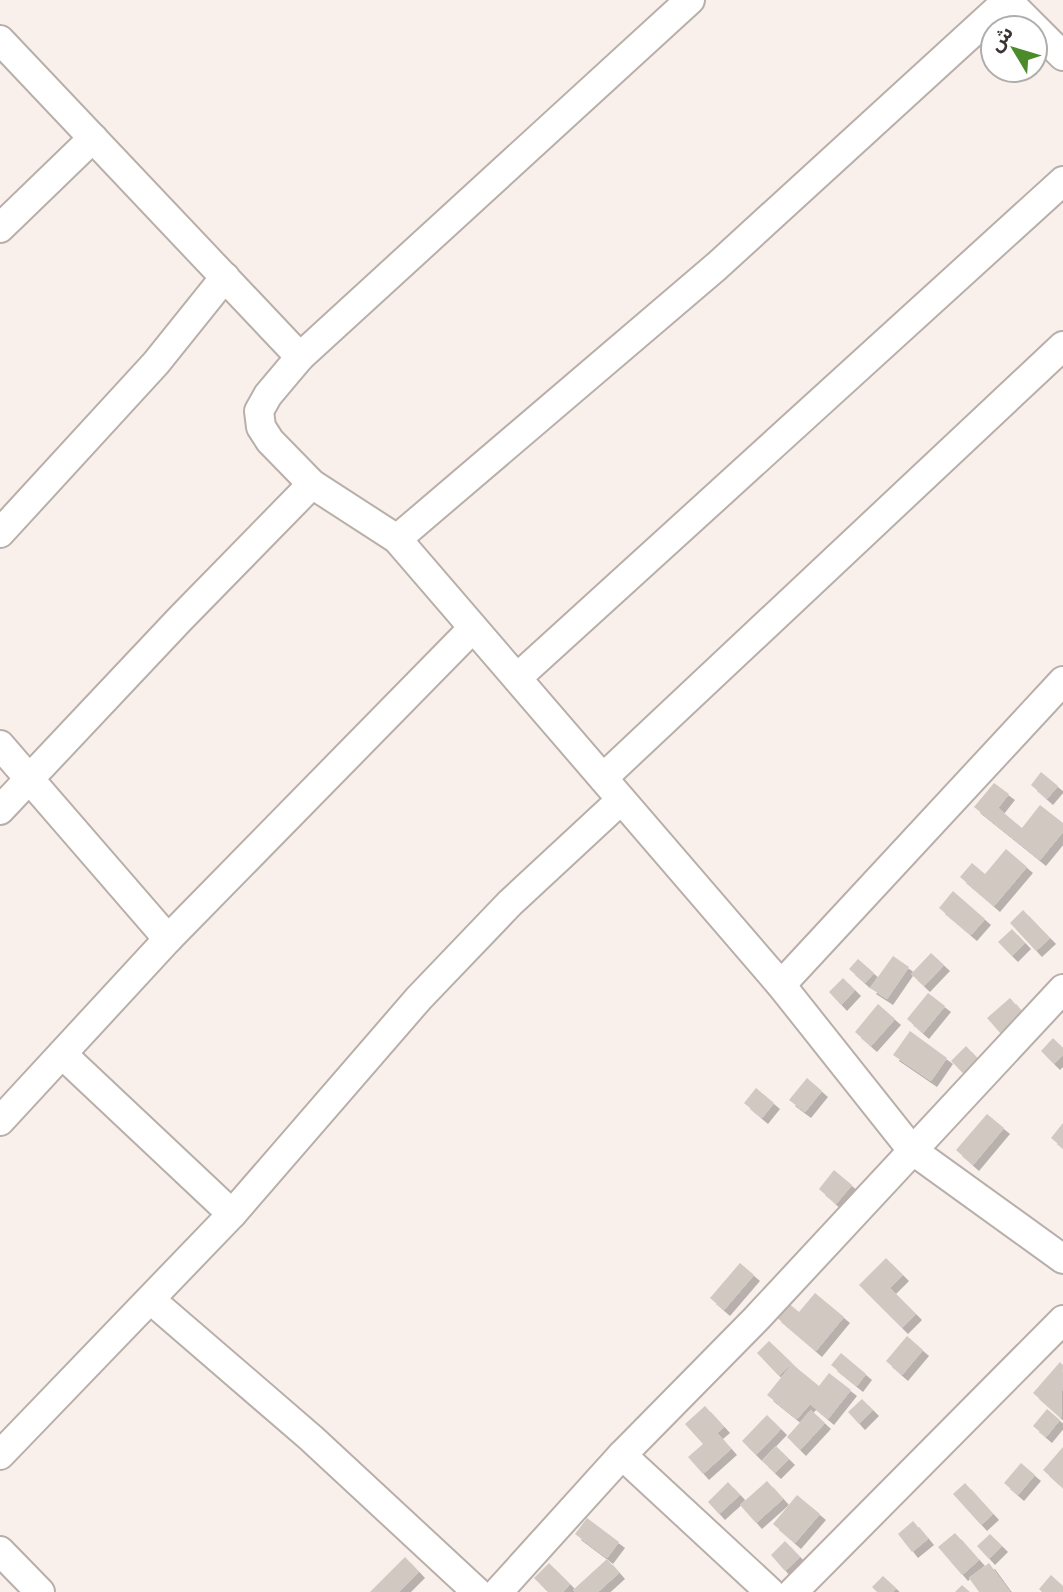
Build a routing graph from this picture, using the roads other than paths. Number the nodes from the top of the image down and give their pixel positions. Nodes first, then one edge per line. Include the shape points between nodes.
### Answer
1 (690, 0) edge
2 (1008, 0) edge
3 (0, 40) edge
4 (1063, 56) edge
5 (93, 138) junction
6 (1063, 181) edge
7 (0, 228) edge
8 (225, 277) junction
9 (1063, 346) edge
10 (300, 357) junction
11 (313, 484) junction
12 (0, 533) edge
13 (397, 539) junction
14 (473, 628) junction
15 (517, 678) junction
16 (1063, 681) edge
17 (0, 745) edge
18 (603, 778) junction
19 (30, 779) junction
20 (621, 800) junction
21 (0, 810) edge
22 (168, 939) junction
23 (780, 985) junction
24 (1063, 989) edge
25 (62, 1054) junction
26 (0, 1121) edge
27 (912, 1150) junction
28 (232, 1214) junction
29 (1063, 1259) edge
30 (150, 1300) junction
31 (1063, 1320) edge
32 (0, 1455) edge
33 (622, 1455) junction
34 (0, 1551) edge
35 (40, 1592) edge
36 (477, 1592) edge
37 (498, 1592) edge
38 (770, 1592) edge
39 (793, 1592) edge

1 - 10 street
2 - 4 street
2 - 13 street via 717,265
3 - 5 street
5 - 7 street
5 - 8 street
6 - 15 street
8 - 10 street
8 - 12 street via 156,363
9 - 18 street
10 - 11 street via 259,411 261,427 270,441
11 - 13 street
11 - 19 street
13 - 14 street
14 - 15 street
14 - 22 street
15 - 18 street
16 - 23 street
17 - 19 street
18 - 20 street
19 - 21 street
19 - 22 street
20 - 23 street
20 - 28 street via 510,903 419,998
22 - 25 street
23 - 27 street
24 - 27 street
25 - 26 street
25 - 28 street
27 - 29 street
27 - 33 street
28 - 30 street
30 - 32 street
30 - 36 street via 311,1438
31 - 39 street
33 - 37 street
33 - 38 street
34 - 35 street

